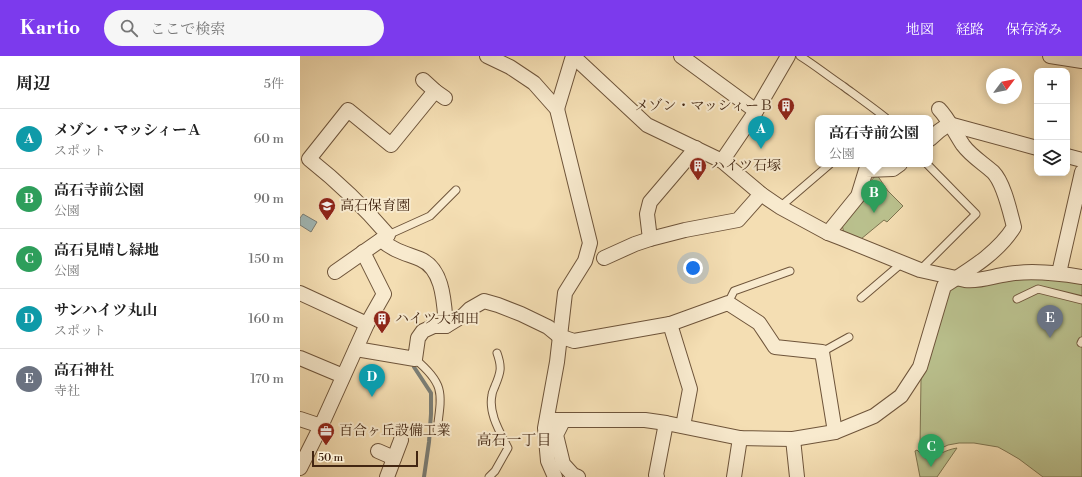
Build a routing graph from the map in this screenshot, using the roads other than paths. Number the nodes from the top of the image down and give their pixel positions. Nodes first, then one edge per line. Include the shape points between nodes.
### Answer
1 (487, 56) edge
2 (573, 56) edge
3 (681, 56) edge
4 (788, 56) edge
5 (800, 56) edge
6 (1050, 56) edge
7 (1082, 62) edge
8 (422, 80) dead end
9 (557, 109) junction
10 (939, 109) dead end
11 (756, 111) junction
12 (882, 115) edge
13 (949, 124) junction
14 (933, 136) edge
15 (1034, 147) edge
16 (696, 148) junction
17 (1070, 157) edge
18 (1082, 160) edge
19 (722, 161) junction
20 (827, 167) edge
21 (896, 167) edge
22 (929, 167) edge
23 (1082, 172) edge
24 (456, 190) dead end
25 (762, 194) junction
26 (780, 207) junction
27 (828, 233) junction
28 (385, 238) junction
29 (650, 239) junction
30 (363, 252) junction
31 (604, 258) dead end
32 (902, 263) junction
33 (920, 270) junction
34 (790, 271) dead end
35 (335, 272) dead end
36 (1059, 274) junction
37 (1082, 277) edge
38 (955, 279) junction
39 (300, 293) edge
40 (861, 298) dead end
41 (1017, 299) dead end
42 (1082, 300) edge
43 (728, 303) junction
44 (367, 324) junction
45 (670, 324) junction
46 (446, 326) junction
47 (560, 336) junction
48 (849, 337) dead end
49 (356, 350) junction
50 (822, 352) junction
51 (497, 353) dead end
52 (300, 358) edge
53 (415, 359) junction
54 (343, 376) junction
55 (300, 418) edge
56 (548, 420) junction
57 (563, 420) junction
58 (666, 423) junction
59 (321, 426) junction
60 (683, 426) junction
61 (437, 430) dead end
62 (835, 432) junction
63 (740, 438) junction
64 (793, 439) junction
65 (401, 440) dead end
66 (378, 451) dead end
67 (394, 458) junction
68 (300, 468) edge
69 (387, 477) edge
70 (489, 477) edge
71 (555, 477) edge
72 (578, 477) edge
73 (657, 477) edge
74 (734, 477) edge
75 (797, 477) edge

1 - 9 street via 510,66 534,83
2 - 9 street
2 - 16 street via 647,125
3 - 11 street
4 - 11 street
5 - 12 lane
6 - 7 street
8 - 28 street via 440,94 391,145 348,110 309,159 336,180 366,210
9 - 47 street via 590,243 585,261 565,293
10 - 13 street
11 - 19 street
13 - 14 street
13 - 15 street
13 - 38 street via 964,147 994,173 1004,191 1014,227 1007,239
16 - 19 street
16 - 29 street via 650,202 646,214
17 - 18 street
19 - 25 street
20 - 26 lane
21 - 27 street via 866,170 858,196
22 - 33 lane via 976,214
23 - 36 street
24 - 28 lane via 430,216
25 - 26 street
25 - 29 street via 738,220
26 - 27 street
27 - 32 street
28 - 30 street
28 - 46 street via 390,248 420,259 430,266 438,278 444,301
29 - 31 street
30 - 35 street
30 - 44 street via 384,294
32 - 33 street
32 - 40 lane
33 - 38 street
34 - 43 lane via 734,291
36 - 37 street
36 - 38 street via 1009,273 972,281
38 - 62 street via 944,286 920,367 901,396 874,416
39 - 44 street
41 - 42 lane via 1038,289
43 - 45 street
43 - 50 street via 759,323 775,347
44 - 49 street
45 - 47 street via 574,341
45 - 60 street via 690,389
46 - 47 street via 484,301 498,304 532,319
46 - 53 street via 434,326 423,331 418,338
47 - 56 street
48 - 50 lane
49 - 53 street
49 - 54 street
50 - 62 street
51 - 70 lane via 500,374 492,394 492,407 498,429 508,448
52 - 54 street
53 - 61 lane via 432,375 439,386 441,393
54 - 59 street
55 - 59 street
56 - 57 street
56 - 71 street via 545,428 548,461
57 - 58 street via 645,420
57 - 72 street via 556,435 562,464
58 - 60 street
58 - 73 street
59 - 68 street
60 - 63 street
62 - 64 street
63 - 64 street
63 - 74 street
64 - 75 street
65 - 67 street
66 - 67 street
67 - 69 street

